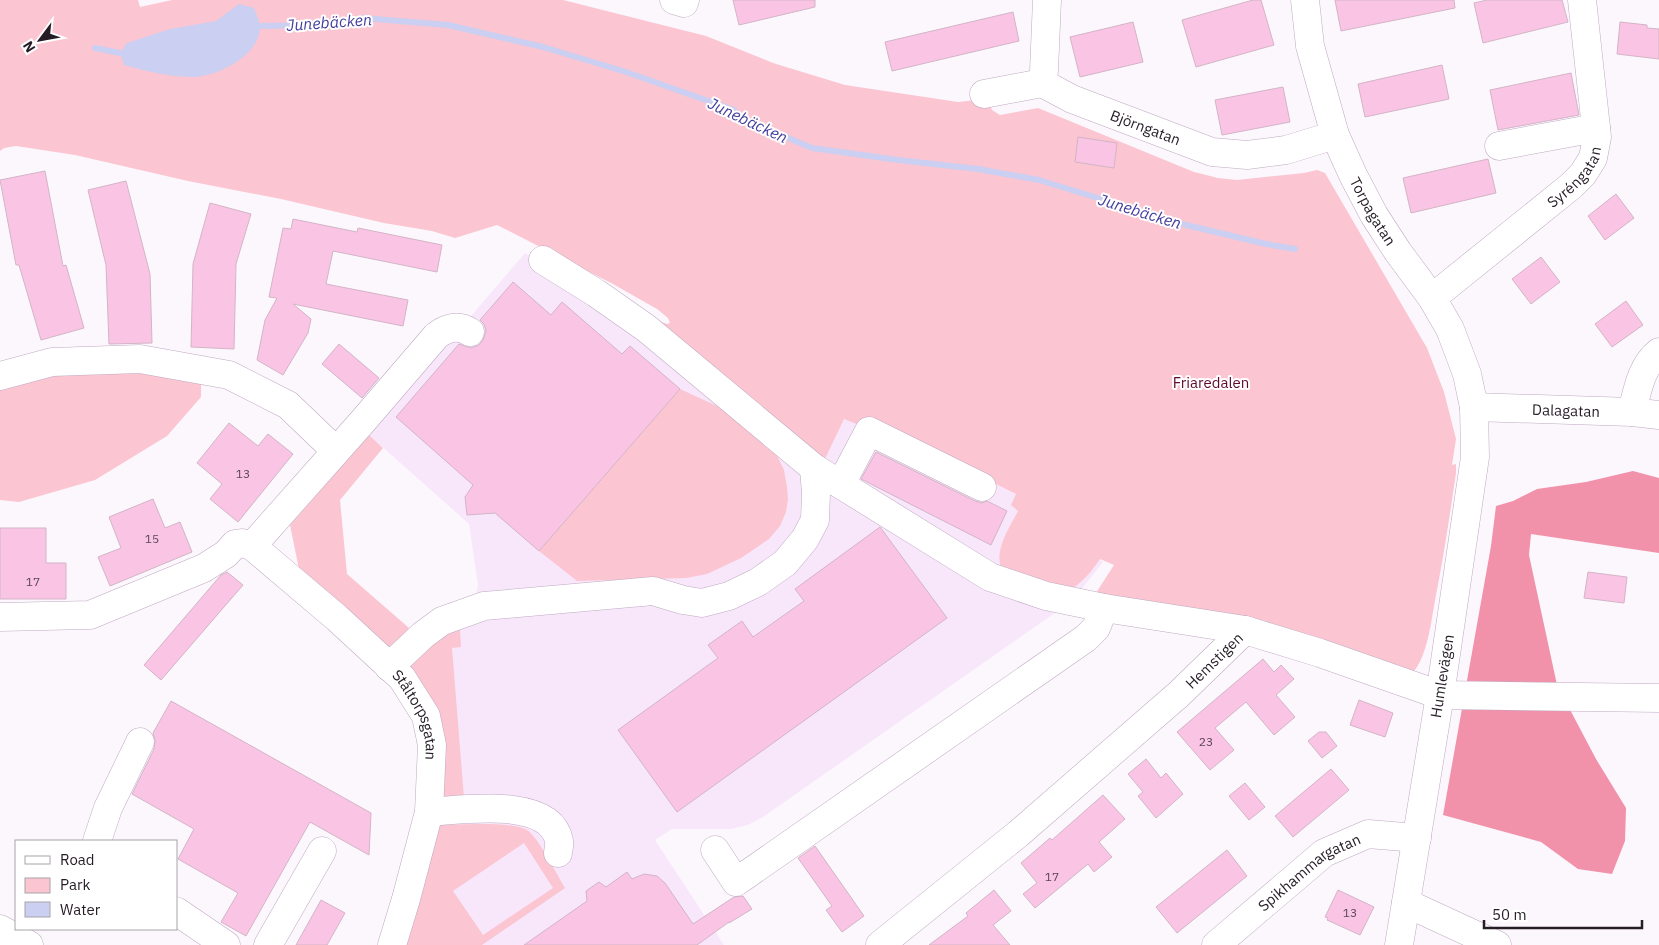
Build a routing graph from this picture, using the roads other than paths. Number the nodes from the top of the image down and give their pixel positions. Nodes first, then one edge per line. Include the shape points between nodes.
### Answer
1 (674, 0) edge
2 (685, 0) edge
3 (1047, 0) edge
4 (1305, 0) edge
5 (1582, 0) edge
6 (1042, 82) junction
7 (984, 94) dead end
8 (1596, 128) junction
9 (1335, 135) junction
10 (1499, 146) dead end
11 (543, 260) dead end
12 (1432, 298) junction
13 (470, 332) dead end
14 (1659, 352) edge
15 (0, 376) edge
16 (1474, 407) junction
17 (1632, 412) junction
18 (1659, 415) edge
19 (336, 451) junction
20 (814, 468) junction
21 (841, 484) junction
22 (982, 487) dead end
23 (252, 546) junction
24 (1104, 608) junction
25 (0, 617) edge
26 (1245, 630) junction
27 (390, 667) junction
28 (1440, 695) junction
29 (1659, 698) edge
30 (140, 742) dead end
31 (429, 812) junction
32 (1416, 838) junction
33 (97, 840) edge
34 (715, 850) dead end
35 (322, 851) dead end
36 (558, 853) dead end
37 (1406, 902) junction
38 (178, 912) edge
39 (0, 929) edge
40 (29, 945) edge
41 (226, 945) edge
42 (268, 945) edge
43 (392, 945) edge
44 (880, 945) edge
45 (1216, 945) edge
46 (1399, 945) edge
47 (1498, 945) edge

1 - 2 street via 684,3
3 - 6 street
4 - 9 street, Torpagatan via 1310,46
5 - 8 street, Syréngatan
6 - 7 street
6 - 9 street, Björngatan via 1072,99 1212,152 1247,155 1286,150
8 - 10 street
8 - 12 street, Syréngatan via 1593,158 1583,174
9 - 12 street, Torpagatan via 1374,215
11 - 20 street via 651,332
12 - 16 street, Torpagatan via 1458,349
13 - 19 street via 457,327 436,336
14 - 17 street via 1640,380
15 - 19 street via 52,362 140,358 228,375 288,405
16 - 17 street, Dalagatan
16 - 28 street, Humlevägen via 1475,457
17 - 18 street, Dalagatan
19 - 23 street
20 - 21 street
20 - 27 street via 814,520 805,539 785,563 758,582 729,596 702,603 653,591 484,606 442,621
21 - 22 street via 869,431
21 - 24 street via 990,578 1046,596
23 - 25 street via 235,544 204,568 90,616
23 - 27 street, Ståltorpsgatan
24 - 26 street
24 - 34 street via 1096,628 1086,638 736,882
26 - 28 street, Hemstigen
26 - 44 street, Hemstigen via 1179,694 1018,834
27 - 31 street, Ståltorpsgatan via 402,678 426,716 432,745
28 - 29 street, Hemstigen
28 - 32 street, Humlevägen
30 - 33 street via 108,808
31 - 36 street via 499,809 534,814 554,829 560,842
31 - 43 street, Ståltorpsgatan
32 - 37 street, Humlevägen
32 - 45 street, Spikhammargatan via 1368,834 1324,853
35 - 42 street
37 - 46 street, Humlevägen
37 - 47 street
38 - 41 street
39 - 40 street

